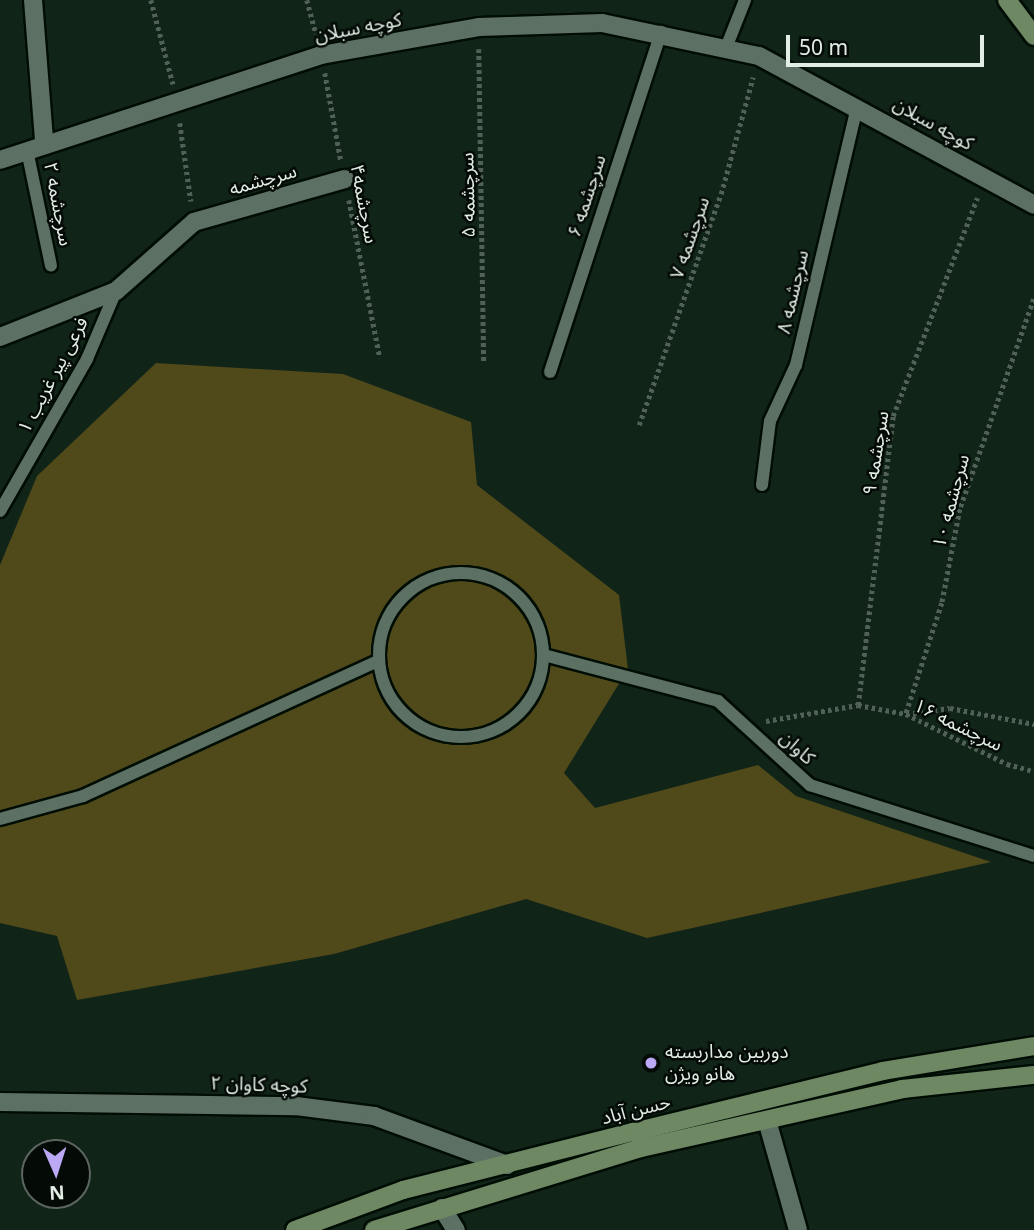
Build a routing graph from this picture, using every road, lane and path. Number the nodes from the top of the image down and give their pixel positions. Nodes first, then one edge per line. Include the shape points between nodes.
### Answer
1 (33, 0) edge
2 (307, 0) edge
3 (745, 0) edge
4 (1007, 0) edge
5 (479, 27) junction
6 (661, 32) junction
7 (1034, 36) edge
8 (726, 48) junction
9 (321, 55) junction
10 (759, 56) junction
11 (857, 106) junction
12 (44, 141) junction
13 (27, 150) junction
14 (0, 160) edge
15 (985, 177) junction
16 (345, 178) junction
17 (1034, 205) edge
18 (51, 266) dead end
19 (116, 290) junction
20 (1034, 299) edge
21 (0, 337) edge
22 (380, 358) dead end
23 (484, 363) dead end
24 (550, 372) dead end
25 (639, 425) dead end
26 (762, 485) dead end
27 (0, 511) edge
28 (544, 655) junction
29 (378, 661) junction
30 (858, 705) junction
31 (906, 714) junction
32 (1034, 724) edge
33 (744, 725) junction
34 (1034, 771) edge
35 (0, 819) edge
36 (1034, 856) edge
37 (1034, 1045) edge
38 (1034, 1075) edge
39 (0, 1102) edge
40 (768, 1124) junction
41 (507, 1165) junction
42 (442, 1208) junction
43 (295, 1230) edge
44 (374, 1230) edge
45 (456, 1230) edge
46 (799, 1230) edge

1 - 12 street
2 - 9 path, سرچشمه۴
3 - 8 lane
4 - 7 street
5 - 6 street, کوچه سبلان via 602,23
5 - 9 street, کوچه سبلان
5 - 23 path, سرچشمه ۵
6 - 8 street, کوچه سبلان
6 - 24 lane, سرچشمه ۶
8 - 10 street, کوچه سبلان
9 - 12 street, کوچه سبلان
9 - 16 path, سرچشمه۴
10 - 11 street, کوچه سبلان
10 - 25 path, سرچشمه ۷ via 721,194
11 - 15 street, کوچه سبلان
11 - 26 lane, سرچشمه ۸ via 796,365 770,421
12 - 13 street, کوچه سبلان
13 - 14 street, کوچه سبلان
13 - 18 lane, سرچشمه ۲
15 - 17 street, کوچه سبلان
15 - 30 path, سرچشمه ۹ via 893,416
16 - 19 street, سرچشمه via 194,222
16 - 22 path, سرچشمه۴
19 - 21 street
19 - 27 lane, فرعی پیر غریب ۱ via 87,359
20 - 31 path, سرچشمه ۱۰ via 960,509 942,603
28 - 29 lane via 526,707 478,736 450,737 408,718 385,689
28 - 29 lane via 534,617 508,586 458,572 408,590 390,611
28 - 33 lane, کاوان via 718,701
29 - 35 lane via 83,796
30 - 31 path, ۱۶ سرچشمه
30 - 33 path, ۱۶ سرچشمه
31 - 32 path via 950,708
31 - 34 path, ۱۶ سرچشمه via 1007,764
33 - 36 lane, کاوان via 810,785
37 - 41 street, حسن آباد via 883,1071
38 - 40 street, حسن آباد via 902,1089
39 - 41 street, کوچه کاوان ۲ via 309,1108 374,1116
40 - 42 street, حسن آباد via 641,1148
40 - 46 street
41 - 43 street, حسن آباد via 402,1190
42 - 44 street, حسن آباد
42 - 45 street

